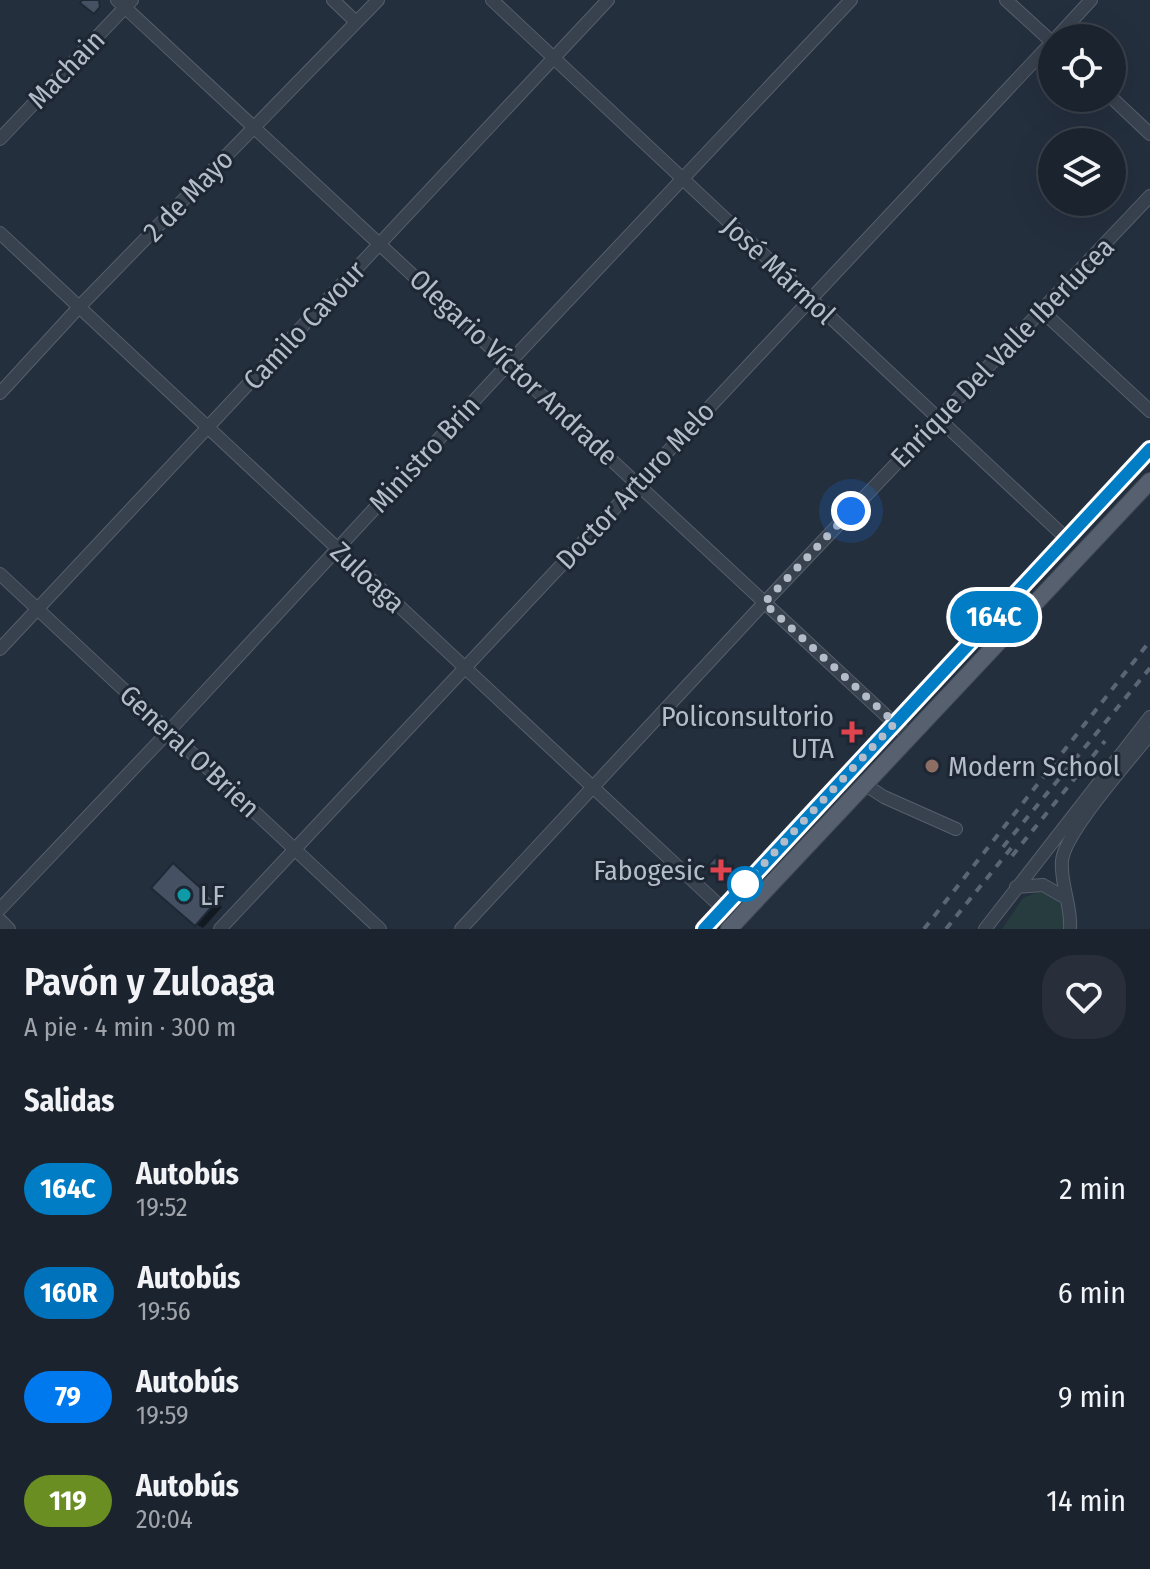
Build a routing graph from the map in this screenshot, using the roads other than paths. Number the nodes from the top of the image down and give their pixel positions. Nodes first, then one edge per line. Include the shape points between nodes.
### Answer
1 (333, 0) edge
2 (378, 0) edge
3 (492, 0) edge
4 (608, 0) edge
5 (851, 0) edge
6 (1006, 0) edge
7 (1091, 0) edge
8 (125, 2) edge
9 (356, 22) junction
10 (1069, 24) edge
11 (1038, 28) edge
12 (1038, 57) edge
13 (554, 58) junction
14 (1126, 111) edge
15 (255, 127) junction
16 (1150, 134) edge
17 (0, 139) edge
18 (682, 180) junction
19 (1150, 196) edge
20 (0, 233) edge
21 (381, 243) junction
22 (811, 299) junction
23 (80, 306) junction
24 (1041, 310) junction
25 (509, 363) junction
26 (0, 393) edge
27 (1150, 411) edge
28 (938, 418) junction
29 (208, 428) junction
30 (1150, 449) edge
31 (1150, 481) edge
32 (637, 482) junction
33 (1067, 539) junction
34 (336, 548) junction
35 (0, 574) edge
36 (764, 603) junction
37 (37, 609) junction
38 (0, 649) edge
39 (465, 667) junction
40 (1150, 717) edge
41 (895, 723) junction
42 (169, 731) junction
43 (1150, 734) edge
44 (908, 736) junction
45 (864, 784) junction
46 (592, 788) junction
47 (956, 829) dead end
48 (295, 848) junction
49 (1016, 887) junction
50 (1066, 898) junction
51 (0, 909) edge
52 (722, 910) junction
53 (0, 920) edge
54 (732, 925) edge
55 (9, 929) edge
56 (220, 929) edge
57 (380, 929) edge
58 (461, 929) edge
59 (704, 929) edge
60 (985, 929) edge
61 (1070, 929) edge

1 - 9 street
2 - 9 street, 2 de Mayo
3 - 13 street, José Mármol
4 - 13 street, Camilo Cavour
5 - 18 street, Ministro Brin
6 - 11 street
7 - 10 street, Doctor Arturo Melo
8 - 15 street, Olegario Víctor Andrade
8 - 17 street, Machain
9 - 15 street, 2 de Mayo
12 - 22 street, Doctor Arturo Melo
13 - 18 street, José Mármol
13 - 21 street, Camilo Cavour
14 - 16 street
15 - 21 street, Olegario Víctor Andrade
15 - 23 street, 2 de Mayo
18 - 22 street, José Mármol
18 - 25 street, Ministro Brin
19 - 24 street, Enrique Del Valle Iberlucea
20 - 23 street, Zuloaga
21 - 25 street, Olegario Víctor Andrade
21 - 29 street, Camilo Cavour
22 - 28 street, José Mármol
22 - 32 street, Doctor Arturo Melo
23 - 26 street, 2 de Mayo
23 - 29 street, Zuloaga
24 - 27 street
24 - 28 street, Enrique Del Valle Iberlucea
25 - 32 street, Olegario Víctor Andrade
25 - 34 street, Ministro Brin
28 - 33 street, José Mármol
28 - 36 street, Enrique Del Valle Iberlucea
29 - 34 street, Zuloaga
29 - 37 street, Camilo Cavour
30 - 33 main road
31 - 44 main road
32 - 36 street, Olegario Víctor Andrade
32 - 39 street, Doctor Arturo Melo
33 - 41 main road
34 - 39 street, Zuloaga
34 - 42 street, Ministro Brin
35 - 37 street, General O'Brien
36 - 41 street, Olegario Víctor Andrade
36 - 46 street, Enrique Del Valle Iberlucea
37 - 38 street, Camilo Cavour
37 - 42 street, General O'Brien
39 - 46 street, Zuloaga
39 - 48 street, Doctor Arturo Melo
40 - 49 street
41 - 44 street, Olegario Víctor Andrade
41 - 52 main road
42 - 48 street, General O'Brien
42 - 51 street, Ministro Brin
43 - 50 street via 1063,851
44 - 45 main road
45 - 47 street
45 - 54 main road
46 - 52 street, Zuloaga
46 - 58 street, Enrique Del Valle Iberlucea
48 - 56 street, Doctor Arturo Melo
48 - 57 street, General O'Brien
49 - 50 street via 1043,885
49 - 60 street
50 - 61 street
52 - 54 street, Zuloaga
52 - 59 main road
53 - 55 street

